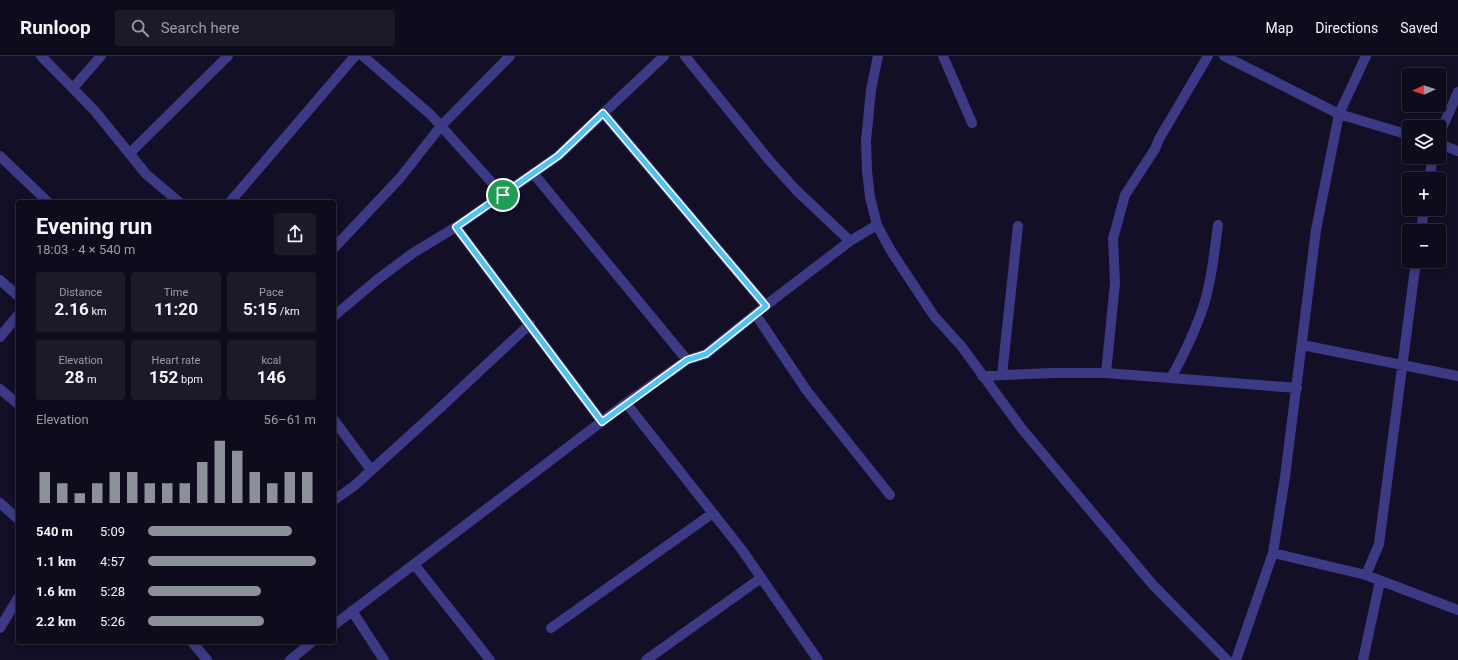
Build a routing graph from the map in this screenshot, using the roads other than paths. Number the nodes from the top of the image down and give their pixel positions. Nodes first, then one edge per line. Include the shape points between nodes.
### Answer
1 (41, 56) edge
2 (101, 56) edge
3 (228, 56) edge
4 (355, 56) edge
5 (363, 56) edge
6 (510, 56) edge
7 (664, 56) edge
8 (686, 56) edge
9 (878, 56) edge
10 (943, 56) edge
11 (1208, 56) edge
12 (1224, 56) edge
13 (1366, 56) edge
14 (73, 88) junction
15 (1458, 92) edge
16 (603, 113) junction
17 (1339, 114) junction
18 (1446, 120) edge
19 (972, 123) dead end
20 (441, 126) junction
21 (1402, 133) edge
22 (1446, 147) edge
23 (1458, 151) edge
24 (130, 154) junction
25 (0, 156) edge
26 (533, 173) junction
27 (503, 195) junction
28 (46, 200) edge
29 (177, 200) edge
30 (232, 200) edge
31 (876, 225) junction
32 (1218, 225) dead end
33 (1018, 226) dead end
34 (456, 227) junction
35 (850, 241) junction
36 (336, 246) edge
37 (1415, 268) edge
38 (0, 280) edge
39 (16, 294) edge
40 (766, 306) junction
41 (336, 314) edge
42 (756, 315) junction
43 (16, 317) edge
44 (530, 324) junction
45 (0, 337) edge
46 (1302, 345) junction
47 (687, 360) junction
48 (1401, 366) junction
49 (1106, 373) junction
50 (1002, 375) junction
51 (982, 376) junction
52 (1458, 376) edge
53 (1171, 378) junction
54 (1297, 388) junction
55 (0, 389) edge
56 (16, 402) edge
57 (626, 403) junction
58 (602, 422) junction
59 (336, 423) edge
60 (371, 470) junction
61 (890, 495) dead end
62 (336, 498) edge
63 (0, 502) edge
64 (713, 513) junction
65 (16, 517) edge
66 (1273, 553) junction
67 (414, 564) junction
68 (1366, 575) junction
69 (761, 578) junction
70 (1380, 581) junction
71 (16, 601) edge
72 (1458, 610) edge
73 (352, 611) junction
74 (2, 621) edge
75 (336, 623) edge
76 (551, 628) dead end
77 (194, 644) edge
78 (310, 644) edge
79 (207, 660) edge
80 (290, 660) edge
81 (384, 660) edge
82 (490, 660) edge
83 (646, 660) edge
84 (818, 660) edge
85 (1227, 660) edge
86 (1236, 660) edge
87 (1363, 660) edge

1 - 14 street
2 - 14 street
3 - 24 street
4 - 30 street
5 - 20 street
6 - 20 street
7 - 16 street
8 - 35 street via 769,160 796,190
9 - 31 street via 871,90 866,141 870,197
10 - 19 street
11 - 49 street via 1155,149 1125,195 1113,238 1115,283
12 - 17 street
13 - 17 street
14 - 24 street
15 - 18 street
16 - 26 street via 558,156
16 - 40 street
17 - 21 street
17 - 46 street via 1316,230
20 - 27 street
20 - 36 street via 400,178
22 - 23 street
24 - 29 street via 146,174
25 - 28 street
26 - 27 street
26 - 47 street
27 - 34 street
31 - 35 street
31 - 51 street via 934,316 962,347
32 - 53 street via 1213,262 1201,314 1188,347
33 - 50 street
34 - 41 street via 408,257
34 - 44 street
35 - 40 street
37 - 48 street
38 - 39 street
40 - 42 street
42 - 47 street via 706,354
42 - 61 street via 807,391
43 - 45 street
44 - 58 street
44 - 60 street
46 - 48 street
46 - 54 street
47 - 57 street
48 - 52 street
48 - 68 street via 1379,544
49 - 50 street
49 - 53 street
50 - 51 street
51 - 85 street via 1022,429 1153,586
53 - 54 street
54 - 66 street
55 - 56 street
57 - 58 street
57 - 64 street
58 - 67 street
59 - 60 street
60 - 62 street
63 - 65 street
64 - 69 street
64 - 76 street
66 - 68 street
66 - 86 street
67 - 73 street
67 - 82 street
68 - 70 street
69 - 83 street
69 - 84 street
70 - 72 street
70 - 87 street
71 - 74 street
73 - 75 street
73 - 81 street
77 - 79 street
78 - 80 street

